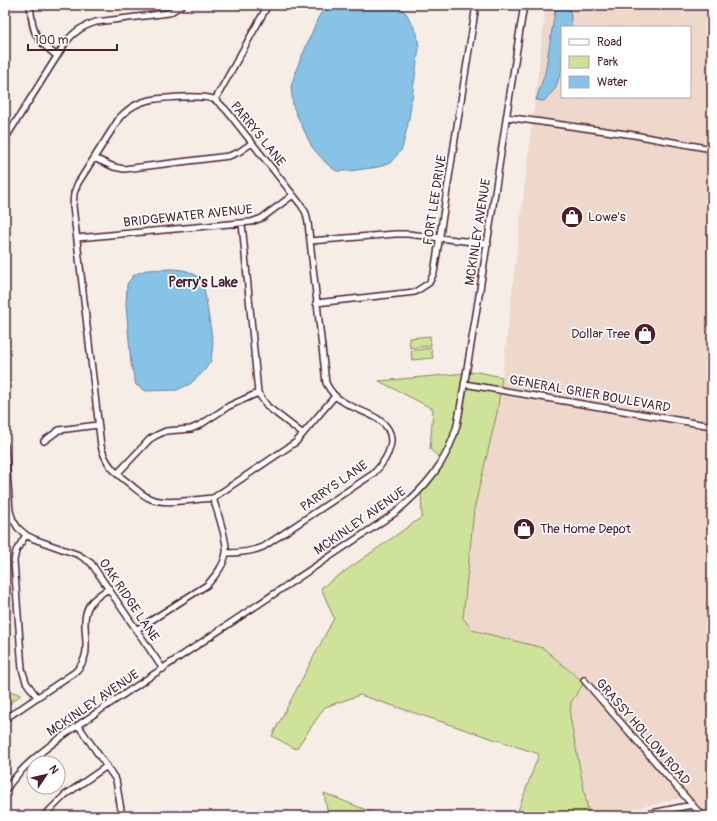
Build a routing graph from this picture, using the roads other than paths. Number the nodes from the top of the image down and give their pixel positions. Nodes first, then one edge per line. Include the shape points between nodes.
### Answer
1 (30, 5) edge
2 (182, 5) edge
3 (268, 5) edge
4 (476, 5) edge
5 (524, 5) edge
6 (57, 56) junction
7 (215, 100) junction
8 (506, 117) junction
9 (5, 138) edge
10 (252, 143) junction
11 (712, 149) edge
12 (94, 158) junction
13 (293, 196) junction
14 (242, 223) junction
15 (77, 238) junction
16 (440, 238) junction
17 (310, 241) junction
18 (488, 244) junction
19 (316, 303) junction
20 (464, 384) junction
21 (258, 393) junction
22 (335, 396) junction
23 (98, 425) junction
24 (712, 426) edge
25 (303, 434) junction
26 (44, 441) dead end
27 (5, 446) edge
28 (117, 474) junction
29 (213, 498) junction
30 (26, 535) junction
31 (226, 553) junction
32 (109, 588) junction
33 (136, 630) junction
34 (163, 669) junction
35 (584, 680) dead end
36 (37, 697) junction
37 (5, 719) edge
38 (78, 725) junction
39 (107, 766) junction
40 (5, 791) edge
41 (692, 805) junction
42 (44, 816) edge
43 (122, 816) edge
44 (638, 816) edge
45 (702, 816) edge

1 - 6 street via 35,34 42,44
2 - 6 street via 169,13 96,22 85,26 74,32
3 - 7 street
4 - 16 street, FORT LEE DRIVE
5 - 8 street, MCKINLEY AVENUE
6 - 9 street
7 - 10 street, PARRYS LANE
7 - 12 street, PARRYS LANE via 196,97 141,102 129,108 120,117
8 - 11 street
8 - 18 street, MCKINLEY AVENUE
10 - 12 street via 228,156 124,169
10 - 13 street, PARRYS LANE
12 - 15 street, PARRYS LANE via 74,193
13 - 14 street, BRIDGEWATER AVENUE via 262,218
13 - 17 street, PARRYS LANE via 306,213
14 - 15 street, BRIDGEWATER AVENUE
14 - 21 street
15 - 23 street, PARRYS LANE
16 - 17 street via 395,234
16 - 18 street
16 - 19 street, FORT LEE DRIVE via 434,273 428,283 415,292
17 - 19 street, PARRYS LANE
18 - 20 street, MCKINLEY AVENUE
19 - 22 street, PARRYS LANE via 326,383
20 - 24 street, GENERAL GRIER BOULEVARD
20 - 34 street, MCKINLEY AVENUE via 451,445 435,473 416,495 395,513
21 - 25 street via 268,407
21 - 28 street via 228,406 200,426 166,431 150,439
22 - 25 street
22 - 31 street, PARRYS LANE via 377,419 388,429 391,437 390,446 382,465 373,474 263,547 253,551
23 - 26 street via 59,430
23 - 28 street, PARRYS LANE via 103,455
25 - 29 street via 296,442
27 - 30 street, OAK RIDGE LANE via 10,511 15,524
28 - 29 street, PARRYS LANE via 152,499 165,501
29 - 31 street
30 - 32 street, OAK RIDGE LANE via 83,557 94,566
30 - 36 street via 15,554 14,578 22,669 26,682
31 - 33 street via 221,567 207,585
32 - 33 street, OAK RIDGE LANE
32 - 36 street via 93,600 86,613 86,652 81,665
33 - 34 street, OAK RIDGE LANE
34 - 38 street, MCKINLEY AVENUE
35 - 41 street, GRASSY HOLLOW ROAD
36 - 37 street
38 - 39 street
38 - 40 street, MCKINLEY AVENUE via 45,749 22,770
39 - 42 street via 65,795
39 - 43 street via 117,784
41 - 44 street
41 - 45 street, GRASSY HOLLOW ROAD

